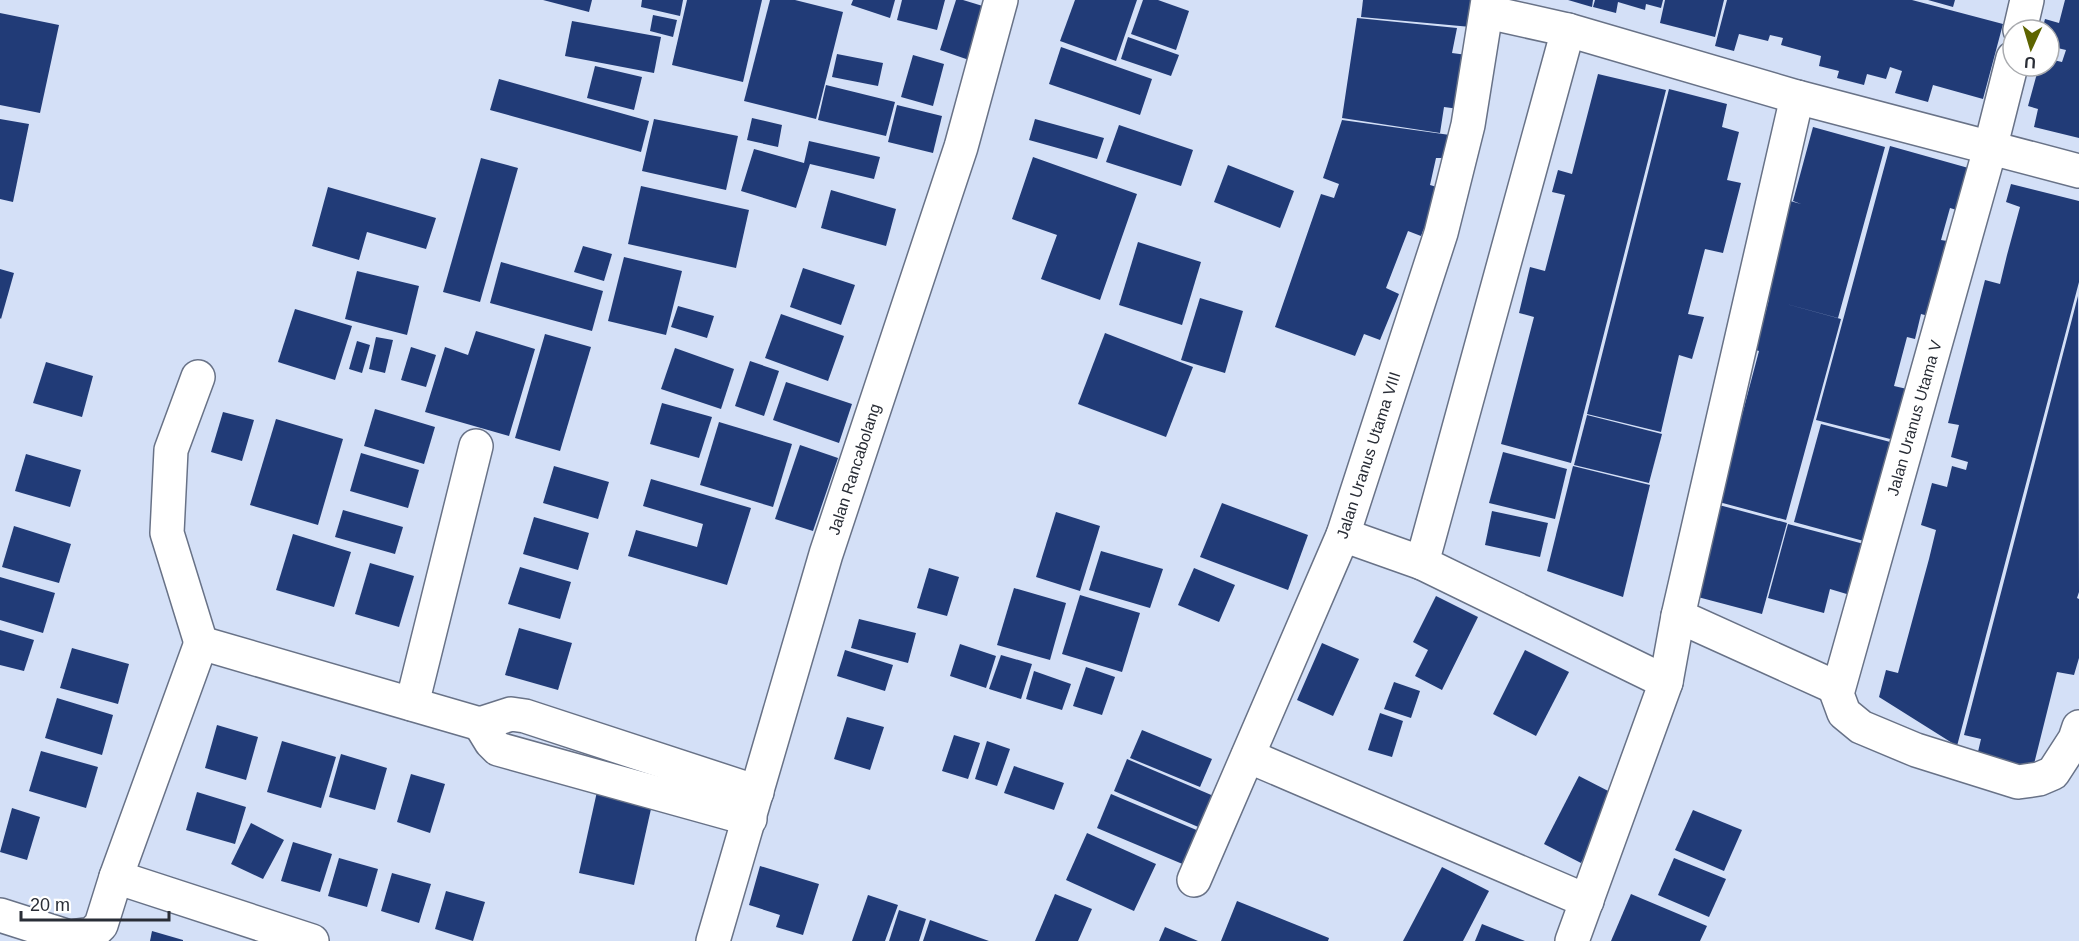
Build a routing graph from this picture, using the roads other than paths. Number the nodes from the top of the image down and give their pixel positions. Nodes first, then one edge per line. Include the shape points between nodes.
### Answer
1 (1001, 0) edge
2 (2028, 0) edge
3 (1487, 6) edge
4 (2023, 18) edge
5 (1569, 30) junction
6 (2008, 78) edge
7 (1797, 97) junction
8 (1990, 148) junction
9 (2079, 171) edge
10 (198, 377) dead end
11 (476, 446) dead end
12 (1343, 535) junction
13 (1422, 563) junction
14 (1678, 616) junction
15 (201, 643) junction
16 (1666, 682) junction
17 (1837, 688) junction
18 (412, 704) junction
19 (2079, 727) edge
20 (1248, 756) junction
21 (753, 806) junction
22 (116, 877) junction
23 (1194, 880) dead end
24 (1587, 901) junction
25 (0, 915) edge
26 (312, 941) edge
27 (713, 941) edge
28 (1572, 941) edge

1 - 21 street, Jalan Rancabolang via 961,147 826,554
2 - 4 street
3 - 5 street
3 - 12 street, Jalan Uranus Utama VIII via 1468,125 1441,233
5 - 7 street
5 - 13 street
6 - 8 street, Jalan Uranus Utama V
7 - 8 street
7 - 14 street
8 - 9 street
8 - 17 street, Jalan Uranus Utama V
10 - 15 street via 171,450 167,533
11 - 18 street
12 - 13 street
12 - 20 street, Jalan Uranus Utama VIII
13 - 16 street
14 - 16 street
14 - 17 street
15 - 18 street
15 - 22 street
16 - 24 street
17 - 19 street via 1840,706 1852,721 1916,750 2018,782 2053,773
18 - 21 street via 480,724 511,714 525,716
20 - 23 street, Jalan Uranus Utama VIII
20 - 24 street
21 - 27 street, Jalan Rancabolang
22 - 25 street via 101,925 92,934 69,937
22 - 26 street
24 - 28 street

